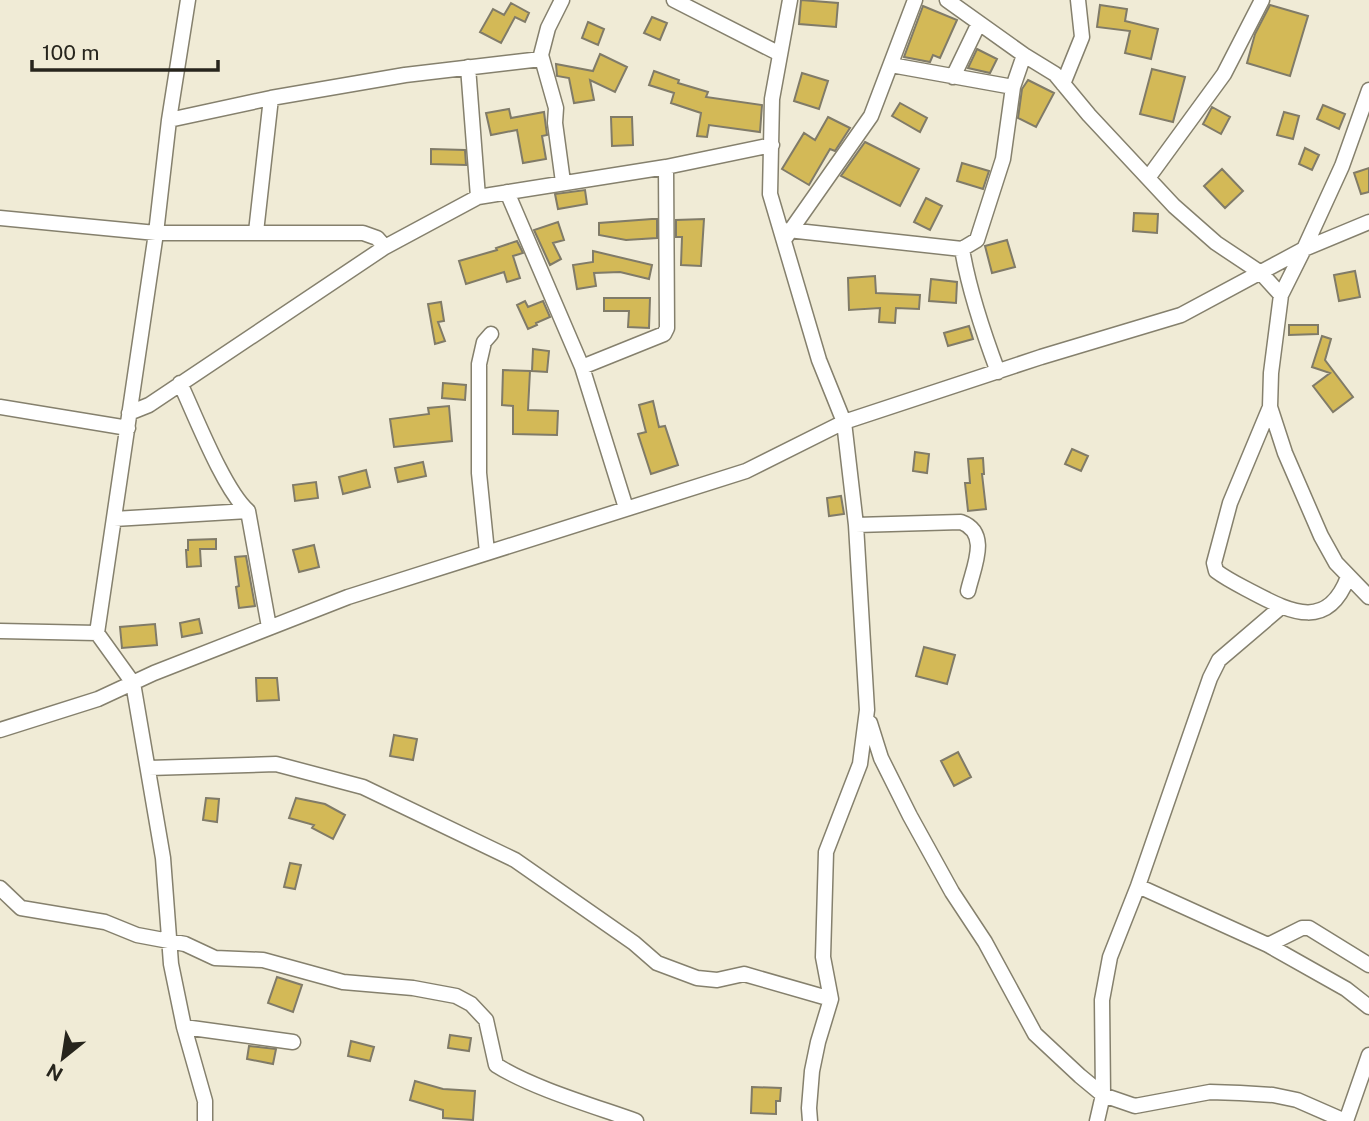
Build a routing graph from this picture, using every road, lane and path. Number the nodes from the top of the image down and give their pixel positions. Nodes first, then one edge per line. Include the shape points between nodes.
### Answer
1 (188, 0) edge
2 (562, 0) edge
3 (674, 0) edge
4 (790, 0) edge
5 (915, 0) edge
6 (947, 0) edge
7 (1078, 0) edge
8 (1261, 0) edge
9 (979, 23) junction
10 (780, 54) junction
11 (1024, 55) junction
12 (541, 59) junction
13 (891, 65) junction
14 (468, 67) junction
15 (953, 77) junction
16 (1063, 84) junction
17 (1013, 87) junction
18 (1369, 90) edge
19 (271, 98) junction
20 (170, 120) junction
21 (772, 145) junction
22 (666, 167) junction
23 (1148, 178) junction
24 (563, 182) junction
25 (506, 192) junction
26 (478, 197) junction
27 (0, 218) edge
28 (1369, 222) edge
29 (256, 232) junction
30 (156, 233) junction
31 (786, 236) junction
32 (385, 247) junction
33 (962, 249) junction
34 (1304, 249) junction
35 (1261, 273) junction
36 (1281, 295) junction
37 (491, 334) dead end
38 (582, 368) junction
39 (998, 372) junction
40 (180, 383) junction
41 (0, 407) edge
42 (1270, 407) junction
43 (128, 421) junction
44 (844, 422) junction
45 (626, 508) junction
46 (248, 511) junction
47 (114, 519) junction
48 (856, 525) junction
49 (487, 552) junction
50 (1348, 578) junction
51 (968, 591) dead end
52 (1369, 597) edge
53 (1281, 607) junction
54 (269, 627) junction
55 (0, 631) edge
56 (97, 633) junction
57 (132, 683) junction
58 (867, 710) junction
59 (0, 730) edge
60 (149, 768) junction
61 (1138, 886) junction
62 (0, 888) edge
63 (170, 941) junction
64 (1268, 945) junction
65 (1369, 965) edge
66 (831, 999) junction
67 (1369, 1007) edge
68 (184, 1027) junction
69 (293, 1042) dead end
70 (1369, 1055) edge
71 (1103, 1095) junction
72 (205, 1121) edge
73 (636, 1121) edge
74 (810, 1121) edge
75 (1097, 1121) edge
76 (1345, 1121) edge

1 - 20 street
2 - 12 street via 548,28
3 - 10 street
4 - 10 street
5 - 13 street
6 - 9 street
7 - 16 street via 1082,37
8 - 23 street via 1224,74
9 - 11 street
9 - 15 street
10 - 21 street via 772,99
11 - 16 street
11 - 17 street
12 - 14 street
12 - 24 street via 556,108
13 - 15 street
13 - 31 street via 871,116
14 - 19 street
14 - 26 street
15 - 17 street
16 - 23 street
17 - 33 street via 999,170 977,240
18 - 34 street via 1342,166
19 - 20 street
19 - 29 street
20 - 30 street
21 - 22 street
21 - 31 street via 770,194
22 - 24 street
22 - 38 street via 667,328 664,334
23 - 35 street via 1216,243
24 - 25 street
25 - 26 street
25 - 38 street
26 - 32 street
27 - 30 street
28 - 34 street
29 - 30 street
29 - 32 street via 363,233
30 - 43 street
31 - 33 street
31 - 44 street via 819,360
32 - 40 street
33 - 39 street
34 - 35 street
34 - 36 street
35 - 36 street
35 - 39 street via 1181,315
36 - 42 street
37 - 49 street via 484,342 479,364 479,473
38 - 45 street
39 - 44 street
40 - 43 street
40 - 46 street via 224,476
41 - 43 street
42 - 50 street via 1311,516
42 - 53 street via 1230,503 1214,563 1223,577
43 - 47 street
44 - 45 street via 746,471
44 - 48 street
45 - 49 street
46 - 47 street
46 - 54 street
47 - 56 street
48 - 51 street via 961,522 971,526 978,544
48 - 58 street
49 - 54 street
50 - 52 street
50 - 53 street via 1329,607 1302,614
53 - 61 street via 1215,667
54 - 57 street
55 - 56 street
56 - 57 street
57 - 59 street via 98,699
57 - 60 street
58 - 66 street via 860,764 826,852 823,957
58 - 71 street via 878,751 910,816 1035,1034
60 - 63 street
60 - 66 street via 276,764 363,787 516,860 657,963 697,978 717,980 744,974
61 - 64 street
61 - 71 street via 1110,957 1102,1000
62 - 63 street via 15,904 30,911 106,922 137,935
63 - 68 street
63 - 73 street via 215,958 263,960 344,982 456,996 486,1020 496,1065
64 - 65 street via 1309,928
64 - 67 street
66 - 74 street via 812,1071
68 - 69 street
68 - 72 street via 205,1101
70 - 76 street
71 - 75 street
71 - 76 street via 1135,1106 1210,1092 1273,1095

